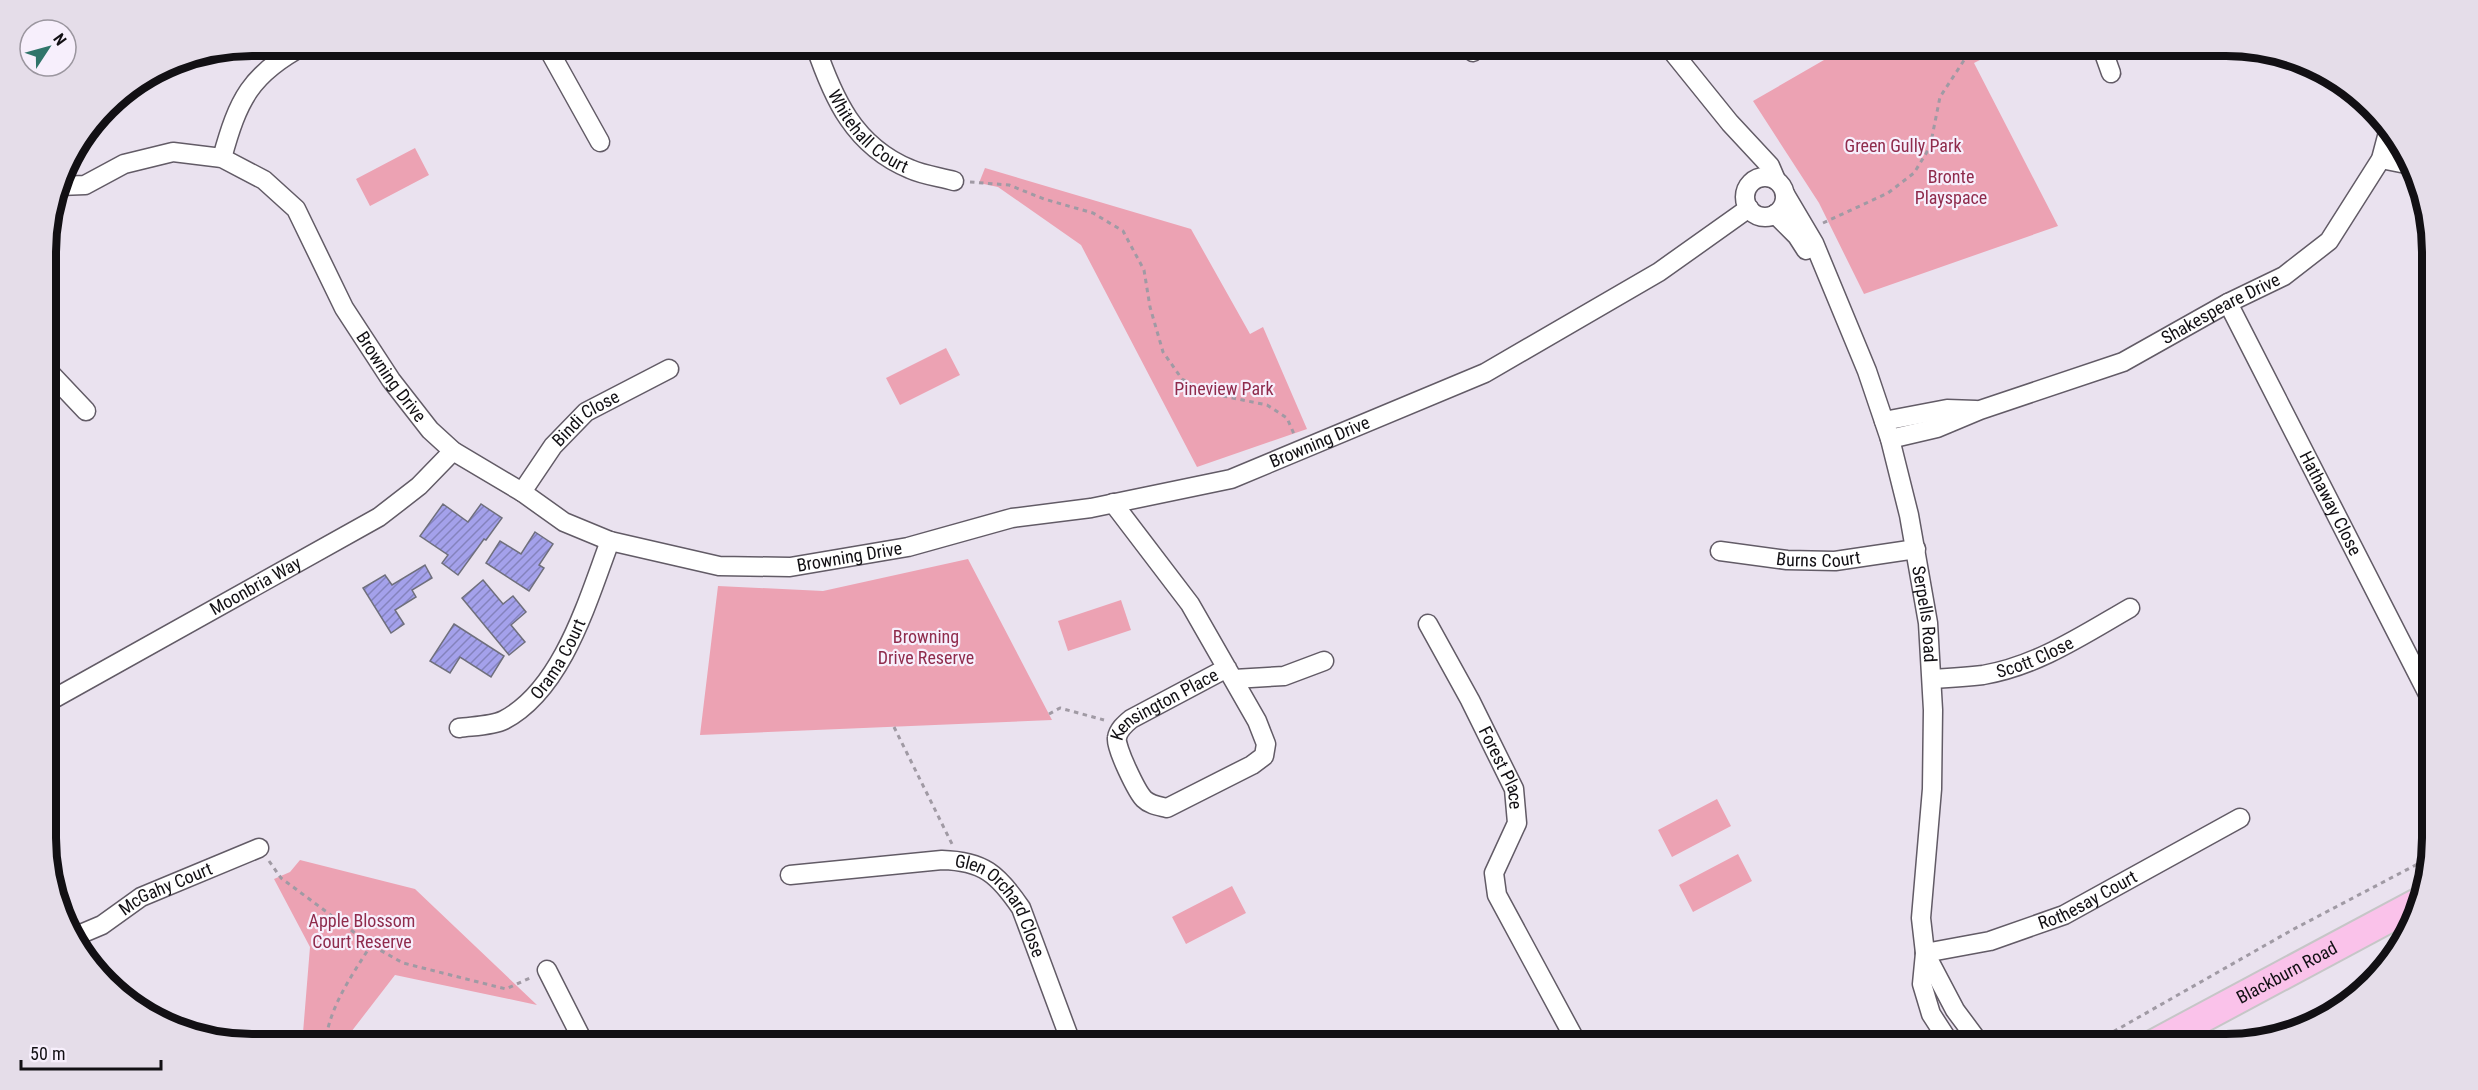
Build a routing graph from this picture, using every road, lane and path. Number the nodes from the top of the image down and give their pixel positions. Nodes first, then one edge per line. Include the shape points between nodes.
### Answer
1 (284, 56) edge
2 (552, 56) edge
3 (819, 56) edge
4 (1678, 56) edge
5 (1967, 56) edge
6 (2105, 56) edge
7 (2111, 73) dead end
8 (1730, 123) junction
9 (2386, 139) edge
10 (600, 142) dead end
11 (222, 158) junction
12 (2381, 159) junction
13 (2401, 163) edge
14 (954, 181) joint
15 (1754, 181) junction
16 (67, 186) edge
17 (1781, 187) junction
18 (1749, 208) junction
19 (1775, 214) junction
20 (1807, 231) junction
21 (1830, 287) junction
22 (2228, 303) junction
23 (669, 369) dead end
24 (56, 379) edge
25 (1980, 410) junction
26 (86, 411) dead end
27 (1884, 421) junction
28 (1890, 439) junction
29 (1302, 450) junction
30 (453, 451) junction
31 (522, 492) junction
32 (1113, 503) junction
33 (610, 541) junction
34 (1916, 549) junction
35 (1720, 551) dead end
36 (2130, 608) dead end
37 (1428, 624) dead end
38 (1324, 661) dead end
39 (1230, 674) junction
40 (1932, 679) junction
41 (2422, 682) edge
42 (56, 697) edge
43 (1049, 714) dead end
44 (1123, 725) junction
45 (894, 727) dead end
46 (459, 728) dead end
47 (2240, 818) dead end
48 (260, 848) joint
49 (960, 860) junction
50 (2421, 862) edge
51 (790, 875) dead end
52 (2410, 907) edge
53 (80, 934) edge
54 (371, 945) junction
55 (1925, 954) junction
56 (547, 970) joint
57 (326, 1034) edge
58 (579, 1034) edge
59 (1067, 1034) edge
60 (1572, 1034) edge
61 (1942, 1034) edge
62 (1973, 1034) edge
63 (2109, 1034) edge
64 (2173, 1034) edge

1 - 11 street via 250,86 233,119
2 - 10 street
3 - 14 street, Whitehall Court via 845,116 872,146 909,169
4 - 8 street, Serpells Road
5 - 20 path via 1940,97 1929,147 1914,173 1888,194
6 - 7 street
8 - 15 street, Serpells Road via 1750,163
8 - 17 street, Serpells Road via 1770,166
9 - 12 street, Shakespeare Drive
11 - 16 street, Browning Drive via 173,152 124,164 85,185
11 - 30 street, Browning Drive via 264,180 296,209 344,308 391,380 430,430
12 - 13 street
12 - 22 street, Shakespeare Drive via 2329,241 2284,276
14 - 29 path via 1009,185 1093,213 1123,231 1144,270 1163,352 1182,379 1208,393 1267,405 1287,418
15 - 17 street via 1770,177
15 - 18 street via 1746,194
17 - 19 street via 1784,203
17 - 20 street, Serpells Road
18 - 19 street via 1761,216
18 - 29 street, Browning Drive via 1659,272 1485,373
19 - 21 street, Serpells Road via 1797,236
20 - 21 street, Serpells Road
21 - 27 street, Serpells Road
22 - 25 street, Shakespeare Drive via 2123,362
22 - 41 street, Hathaway Close
23 - 31 street, Bindi Close via 586,412 553,446
24 - 26 street
25 - 27 street, Shakespeare Drive via 1947,409
25 - 28 street, Shakespeare Drive via 1937,428
27 - 28 street, Serpells Road
28 - 34 street, Serpells Road
29 - 32 street, Browning Drive via 1231,479
30 - 31 street, Browning Drive
30 - 42 street, Moonbria Way via 419,486 379,518
31 - 33 street, Browning Drive via 564,522
32 - 33 street, Browning Drive via 1012,518 908,547 790,567 719,566
32 - 39 street, Kensington Place via 1190,604
33 - 46 street, Orama Court via 574,635 542,685 528,702 503,720
34 - 35 street, Burns Court via 1824,562
34 - 40 street, Serpells Road
36 - 40 street, Scott Close via 2027,663 1982,675
37 - 60 street, Forest Place via 1514,789 1517,823 1494,873 1497,895
38 - 39 street via 1284,676
39 - 44 street, Kensington Place
39 - 44 street, Kensington Place via 1257,721 1266,744 1264,756 1167,808 1144,799 1117,746
40 - 55 street, Serpells Road via 1932,789 1922,918
43 - 44 path via 1060,708
45 - 49 path
47 - 55 street, Rothesay Court via 2064,915 1990,941
48 - 53 street, McGahy Court via 141,897 102,925
48 - 54 path via 281,878
49 - 51 street, Glen Orchard Close
49 - 59 street, Glen Orchard Close via 993,873 1021,908
50 - 63 path
52 - 64 main road, Blackburn Road
54 - 56 path via 403,963 506,989
54 - 57 path via 340,994
55 - 61 street, Serpells Road via 1924,995
55 - 62 street, Serpells Road via 1955,1010
56 - 58 street

